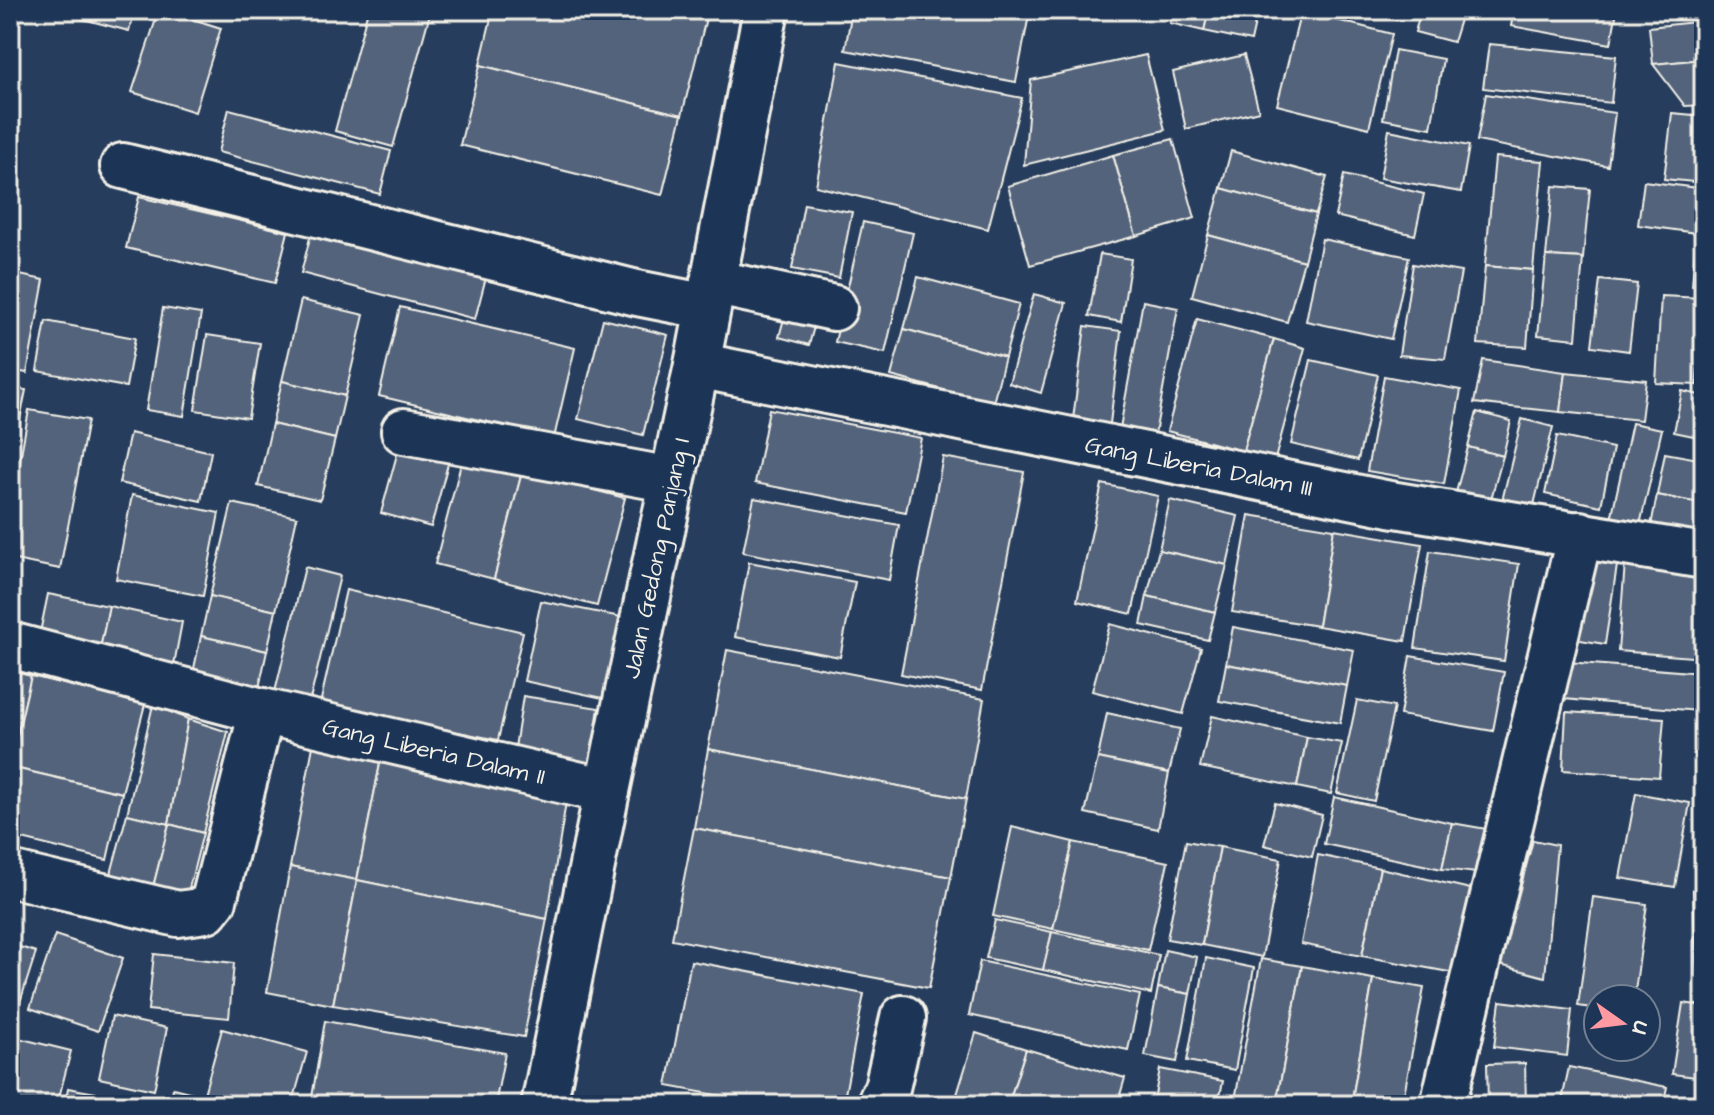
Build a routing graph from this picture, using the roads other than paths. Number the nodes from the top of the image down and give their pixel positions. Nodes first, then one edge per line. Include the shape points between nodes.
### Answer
1 (766, 10) edge
2 (123, 166) dead end
3 (710, 294) junction
4 (834, 308) dead end
5 (697, 365) junction
6 (404, 431) dead end
7 (672, 480) junction
8 (1580, 534) junction
9 (1704, 556) edge
10 (10, 645) edge
11 (262, 711) junction
12 (607, 791) junction
13 (10, 874) edge
14 (903, 1018) dead end
15 (551, 1103) edge
16 (879, 1105) edge
17 (1443, 1105) edge

1 - 3 street, Jalan Gedong Panjang I
2 - 3 street via 622,289
3 - 4 street
3 - 5 street, Jalan Gedong Panjang I
5 - 7 street, Jalan Gedong Panjang I
5 - 8 street, Gang Liberia Dalam III via 1390,504
6 - 7 street
7 - 12 street, Jalan Gedong Panjang I
8 - 9 street, Gang Liberia Dalam III
8 - 17 street
10 - 11 street, Gang Liberia Dalam II
11 - 12 street, Gang Liberia Dalam II
11 - 13 street via 214,900 206,910 178,914
12 - 15 street, Jalan Gedong Panjang I
14 - 16 street

